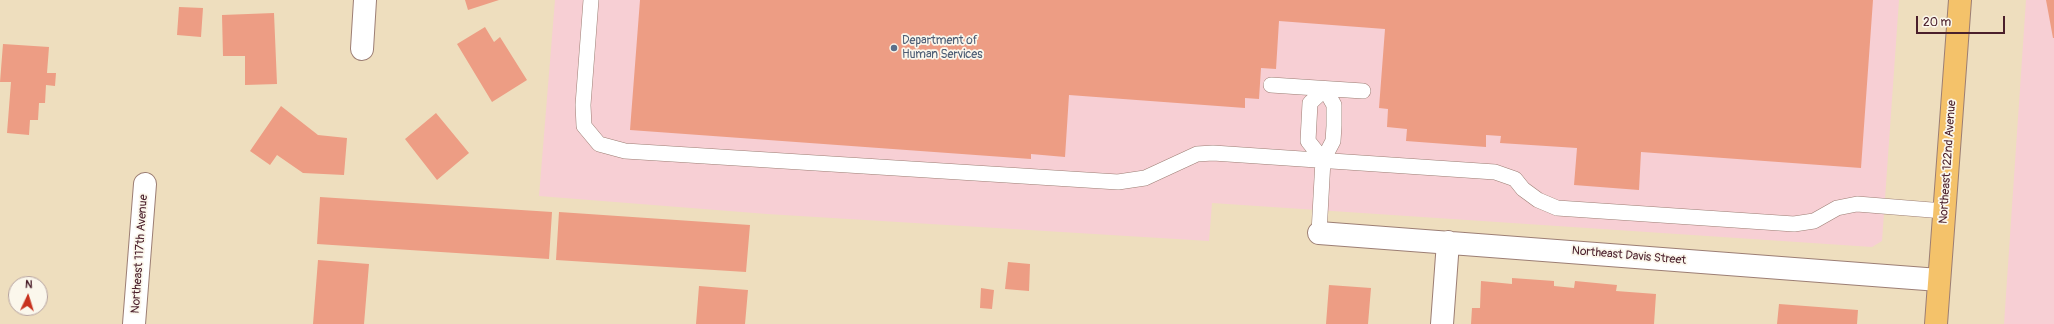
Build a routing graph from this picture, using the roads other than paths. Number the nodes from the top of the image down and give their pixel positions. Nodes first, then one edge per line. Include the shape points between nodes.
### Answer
1 (365, 0) edge
2 (591, 0) edge
3 (1960, 0) edge
4 (362, 49) dead end
5 (1271, 85) dead end
6 (1325, 89) junction
7 (1364, 91) dead end
8 (1323, 160) junction
9 (145, 184) dead end
10 (1944, 211) junction
11 (1319, 233) joint
12 (1448, 242) junction
13 (1939, 280) junction
14 (134, 324) edge
15 (1442, 324) edge
16 (1936, 324) edge

1 - 4 street
2 - 8 lane via 583,105 584,126 599,144 625,151 1118,182 1145,178 1197,154
3 - 10 main road, Northeast 122nd Avenue
5 - 6 lane
6 - 7 lane
6 - 8 lane via 1334,105 1333,141
6 - 8 lane via 1310,103 1308,141
8 - 10 lane via 1495,172 1514,179 1522,189 1538,200 1557,208 1794,224 1814,220 1837,208 1857,204
8 - 11 lane
9 - 14 street, Northeast 117th Avenue
10 - 13 main road, Northeast 122nd Avenue
11 - 12 street, Northeast Davis Street
12 - 13 street, Northeast Davis Street
12 - 15 street
13 - 16 main road, Northeast 122nd Avenue

